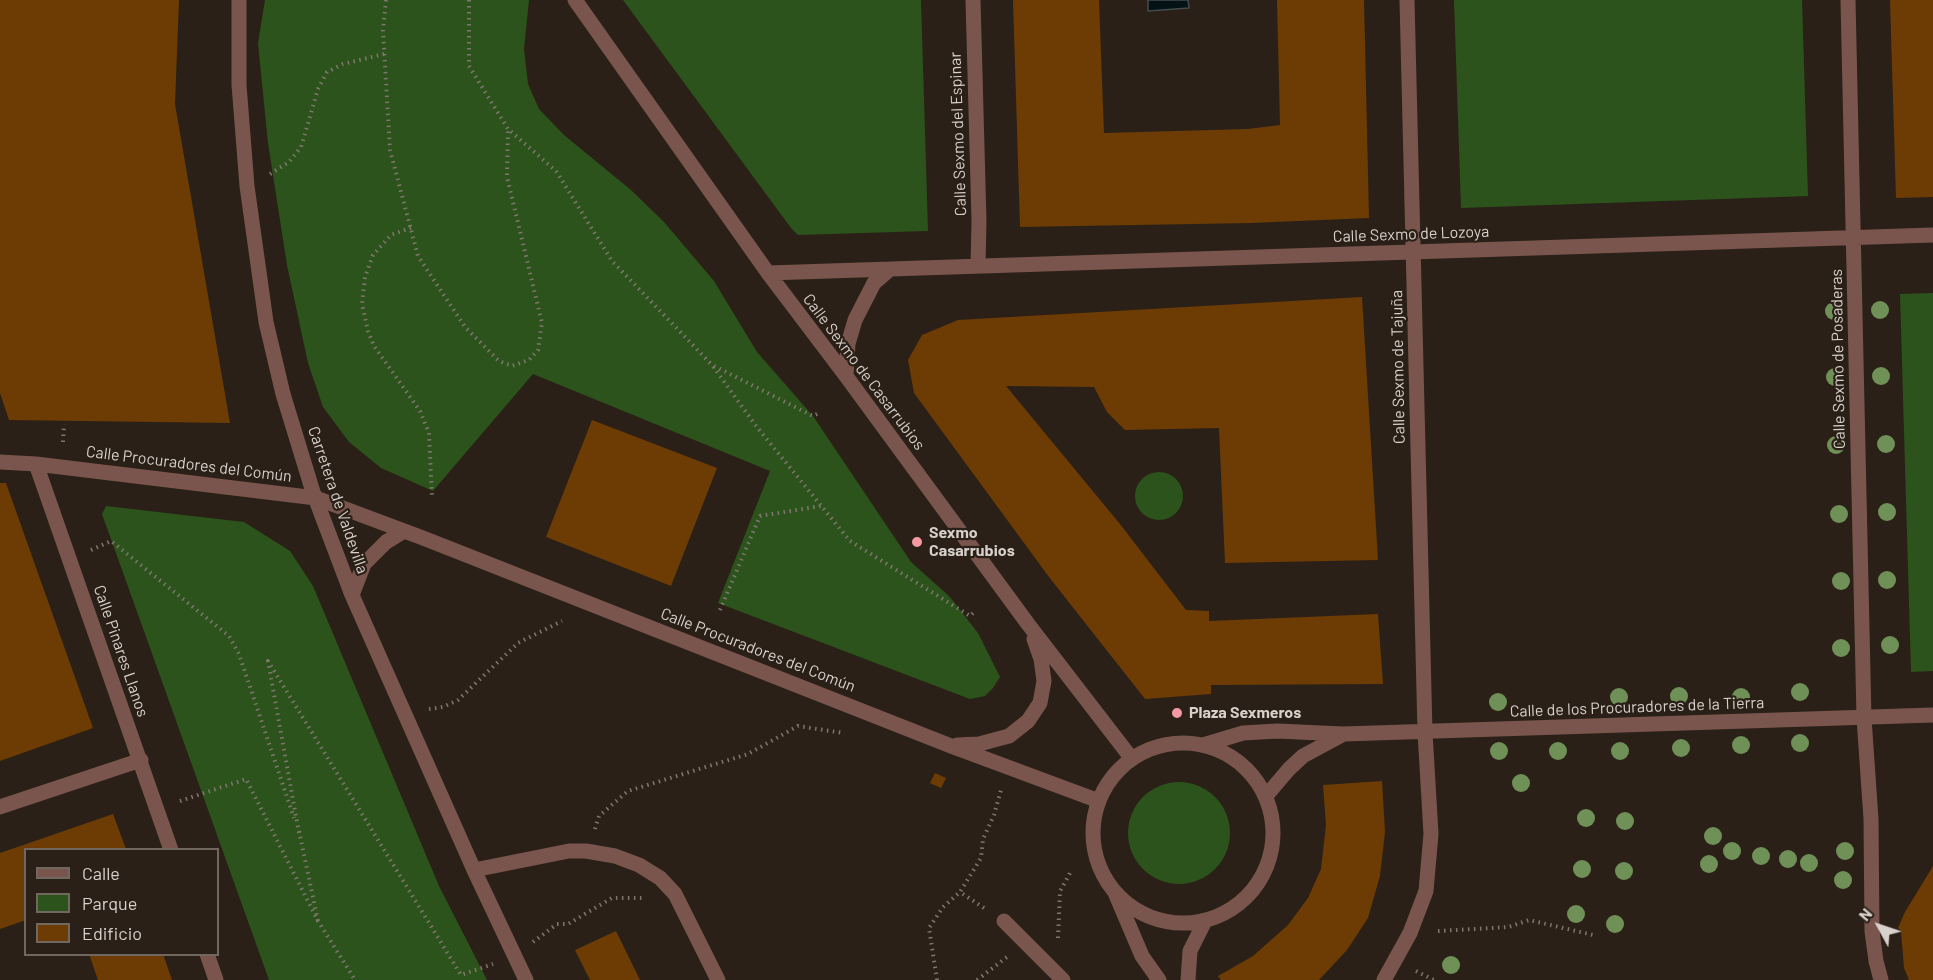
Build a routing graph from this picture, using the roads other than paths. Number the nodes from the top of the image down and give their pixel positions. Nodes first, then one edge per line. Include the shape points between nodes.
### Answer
1 (239, 0) edge
2 (575, 0) edge
3 (973, 0) edge
4 (1407, 0) edge
5 (1848, 0) edge
6 (1933, 235) edge
7 (1854, 238) junction
8 (1414, 252) junction
9 (978, 266) junction
10 (890, 269) junction
11 (768, 273) junction
12 (846, 376) junction
13 (1, 460) edge
14 (36, 464) junction
15 (316, 498) junction
16 (404, 531) junction
17 (352, 595) junction
18 (1028, 624) junction
19 (1933, 715) edge
20 (1864, 718) junction
21 (1425, 732) junction
22 (1343, 734) junction
23 (1203, 745) junction
24 (951, 746) junction
25 (1132, 759) junction
26 (141, 760) junction
27 (1266, 796) junction
28 (1099, 801) junction
29 (0, 807) edge
30 (171, 848) edge
31 (474, 870) junction
32 (1115, 892) junction
33 (1004, 921) road end
34 (1205, 921) junction
35 (208, 956) edge
36 (1060, 977) edge
37 (216, 980) edge
38 (526, 980) edge
39 (718, 980) edge
40 (1159, 980) edge
41 (1188, 980) edge
42 (1384, 980) edge
43 (1881, 980) edge

1 - 15 street, Carretera de Valdevilla via 239,85 247,186 266,322 283,394
2 - 11 street, Calle Sexmo de Casarrubios
3 - 9 street, Calle Sexmo del Espinar
4 - 8 street, Calle Sexmo de Tajuña
5 - 7 street, Calle Sexmo de Posaderas
6 - 7 street, Calle Sexmo de Lozoya
7 - 8 street, Calle Sexmo de Lozoya
7 - 20 street, Calle Sexmo de Posaderas
8 - 9 street, Calle Sexmo de Lozoya
8 - 21 street, Calle Sexmo de Tajuña
9 - 10 street, Calle Sexmo de Lozoya
10 - 11 street, Calle Sexmo de Lozoya
10 - 12 street via 874,283 855,320 848,344
11 - 12 street, Calle Sexmo de Casarrubios
12 - 18 street, Calle Sexmo de Casarrubios
13 - 14 street, Calle Procuradores del Común
14 - 15 street, Calle Procuradores del Común
14 - 26 street, Calle Pinares Llanos
15 - 16 street, Calle Procuradores del Común
15 - 17 street, Carretera de Valdevilla
16 - 17 street via 364,564
16 - 24 street, Calle Procuradores del Común
17 - 31 street, Carretera de Valdevilla
18 - 24 street via 1041,659 1044,681 1040,703 1028,721 1009,736
18 - 25 street, Calle Sexmo de Casarrubios
19 - 20 street, Calle de los Procuradores de la Tierra
20 - 21 street, Calle de los Procuradores de la Tierra
20 - 43 street, Calle Sexmo de Posaderas via 1871,819 1872,931
21 - 22 street, Calle de los Procuradores de la Tierra
21 - 42 street, Calle Sexmo de Tajuña via 1431,834 1426,891 1410,933
22 - 23 street, Calle de los Procuradores de la Tierra via 1243,733
22 - 27 street, Calle de los Procuradores de la Tierra via 1304,756
23 - 25 street via 1178,743 1154,747
23 - 27 street via 1246,767
24 - 28 street, Calle Procuradores del Común
25 - 28 street via 1112,778
26 - 29 street
26 - 30 street, Calle Pinares Llanos
27 - 34 street via 1274,827 1270,858 1256,886 1233,908
28 - 32 street via 1094,841 1099,864
31 - 38 street, Carretera de Valdevilla
31 - 39 street via 570,851 615,856 639,865 660,878 675,894
32 - 34 street via 1127,904 1156,919 1180,923
32 - 40 street via 1142,956
33 - 36 street
34 - 41 street via 1190,951
35 - 37 street

